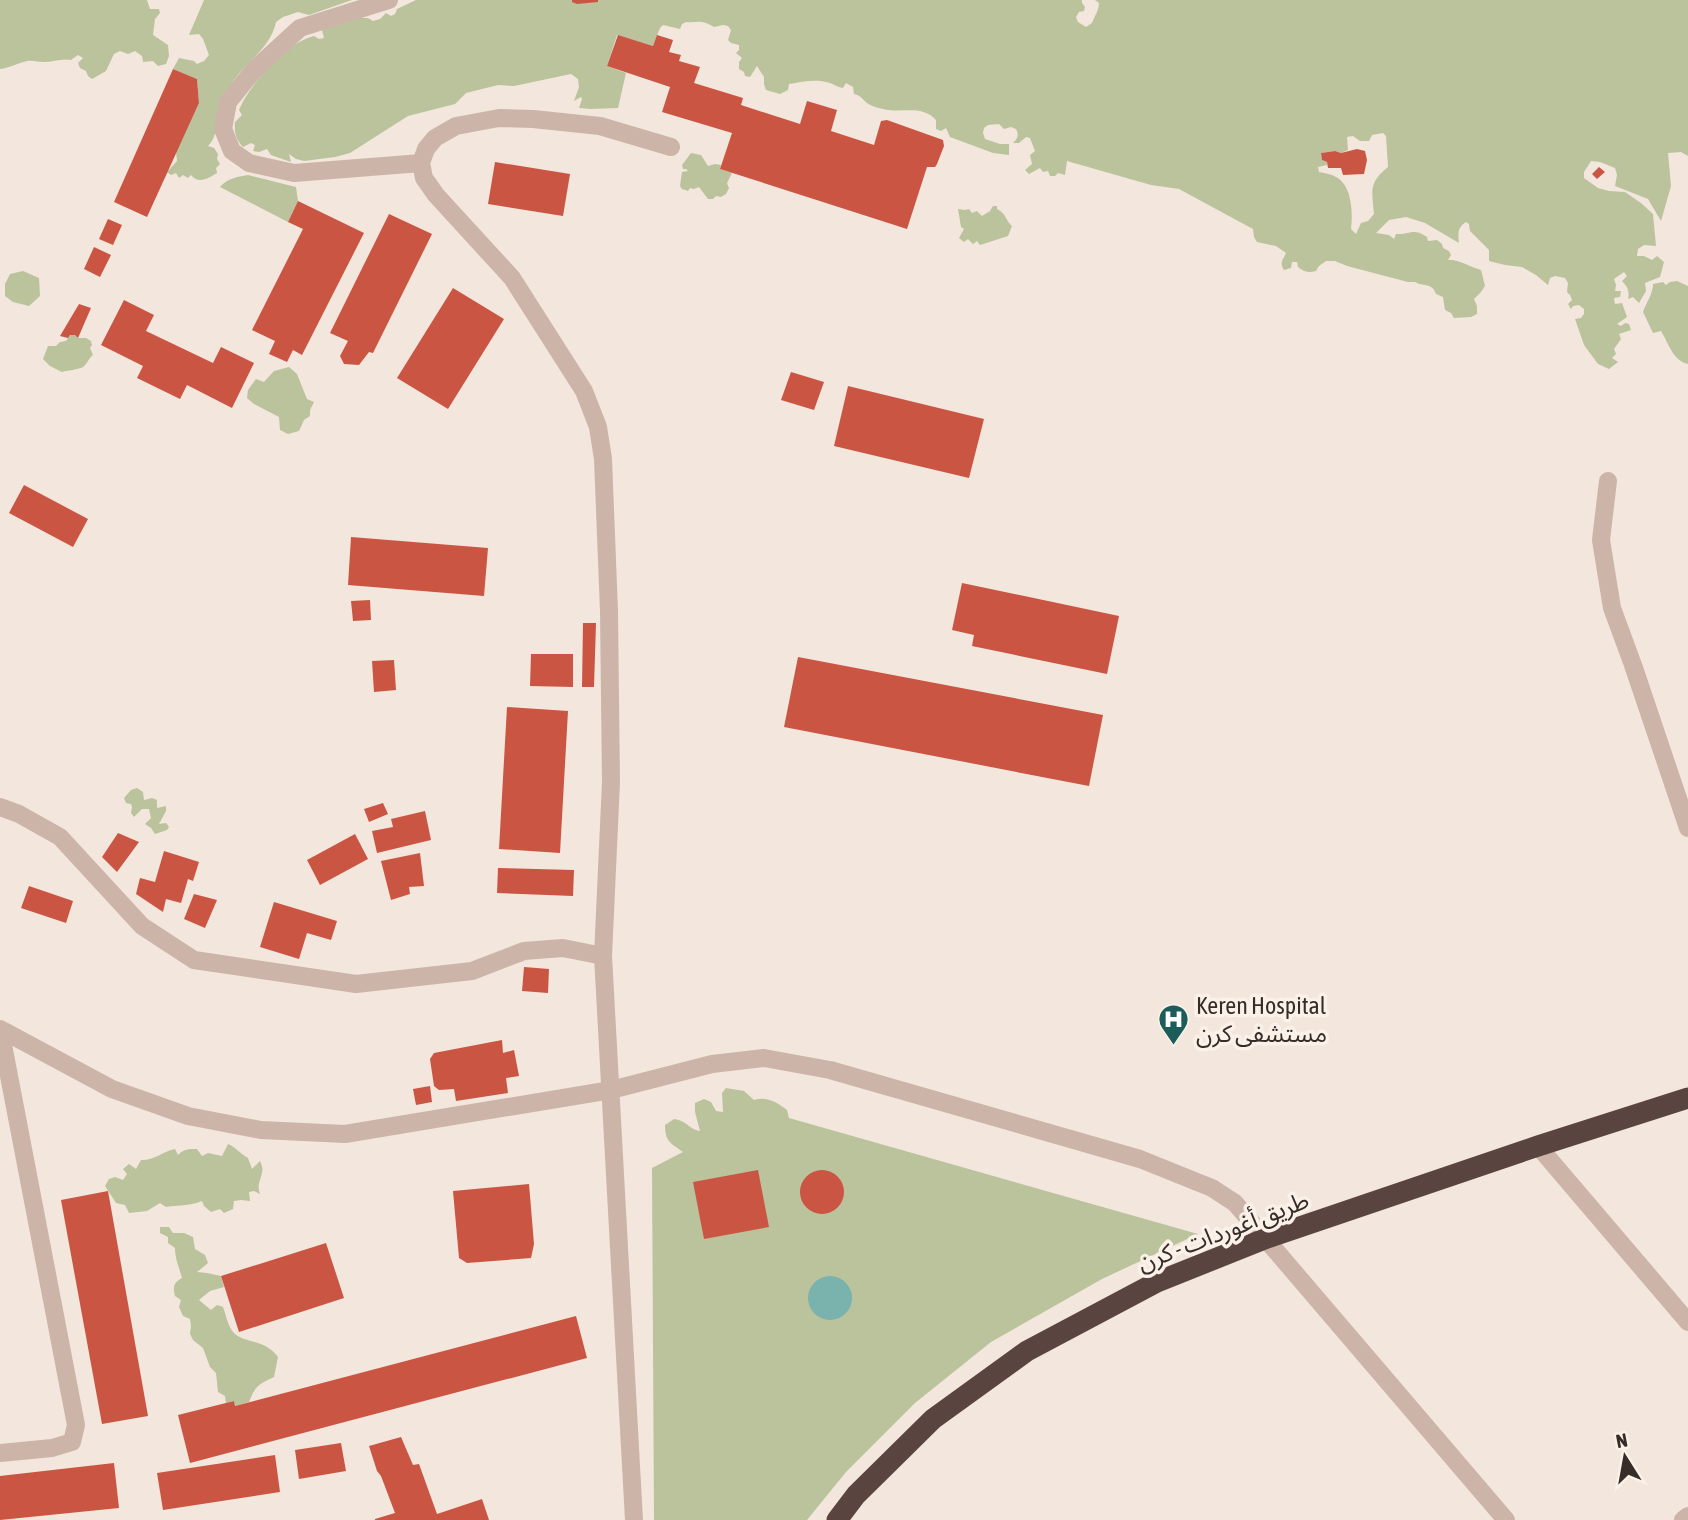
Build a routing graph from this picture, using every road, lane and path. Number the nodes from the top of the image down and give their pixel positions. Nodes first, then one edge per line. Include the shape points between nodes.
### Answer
1 (389, 0) edge
2 (671, 147) dead end
3 (421, 163) junction
4 (1608, 481) dead end
5 (0, 807) edge
6 (1688, 828) edge
7 (603, 956) junction
8 (0, 1029) edge
9 (611, 1090) junction
10 (1688, 1098) edge
11 (1538, 1146) junction
12 (1266, 1238) junction
13 (1688, 1322) edge
14 (0, 1453) edge
15 (1688, 1516) edge
16 (634, 1520) edge
17 (837, 1520) edge
18 (1506, 1520) edge
19 (1683, 1520) edge

1 - 3 street via 300,28 254,70 228,102 223,129 232,151 249,163 294,173
2 - 3 street via 600,126 499,118 445,132 426,149
3 - 7 street via 424,178 436,195 512,278 584,391 598,427 609,611 611,782
4 - 6 street via 1601,540 1612,608
5 - 7 street via 60,837 142,926 194,960 356,984 472,971 524,951 563,948
7 - 9 street
8 - 9 street via 112,1089 188,1116 261,1130 345,1134
8 - 14 street via 76,1425 72,1442
9 - 12 street via 712,1064 764,1058 830,1070 1140,1159 1212,1188 1235,1203
9 - 16 street
10 - 11 highway, طريق أغوردات - كرن
11 - 12 highway, طريق أغوردات - كرن
11 - 13 street
12 - 17 highway, طريق أغوردات - كرن via 1157,1282 1027,1351 933,1419
12 - 18 street
15 - 19 street

